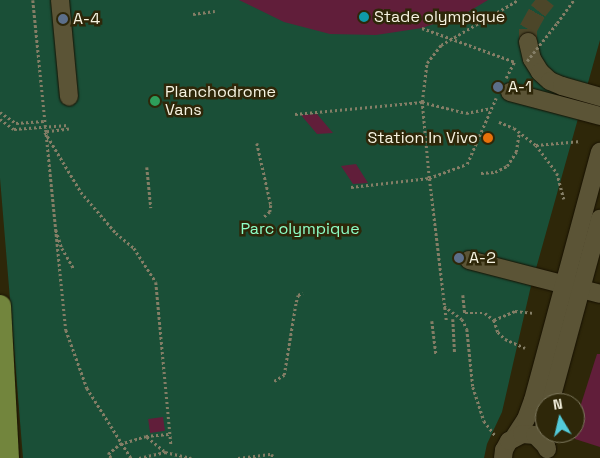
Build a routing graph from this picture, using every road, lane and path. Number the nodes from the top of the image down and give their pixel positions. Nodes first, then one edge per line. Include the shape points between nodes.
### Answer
1 (33, 0) edge
2 (60, 0) edge
3 (518, 0) edge
4 (574, 0) edge
5 (215, 11) dead end
6 (193, 14) dead end
7 (422, 28) dead end
8 (451, 39) junction
9 (528, 42) tunnel mouth
10 (514, 62) junction
11 (504, 90) junction
12 (600, 96) edge
13 (70, 97) dead end
14 (422, 102) junction
15 (491, 108) junction
16 (0, 112) edge
17 (295, 114) dead end
18 (600, 116) edge
19 (0, 118) edge
20 (44, 121) junction
21 (499, 122) dead end
22 (68, 125) dead end
23 (45, 126) junction
24 (69, 130) dead end
25 (45, 132) junction
26 (519, 132) junction
27 (581, 141) dead end
28 (257, 143) dead end
29 (536, 145) junction
30 (600, 152) edge
31 (147, 167) dead end
32 (481, 173) dead end
33 (429, 178) junction
34 (351, 187) dead end
35 (564, 199) dead end
36 (152, 208) dead end
37 (263, 218) dead end
38 (600, 219) edge
39 (54, 226) junction
40 (469, 260) dead end
41 (74, 269) dead end
42 (564, 285) junction
43 (581, 289) junction
44 (303, 293) dead end
45 (600, 294) edge
46 (464, 295) dead end
47 (0, 306) edge
48 (444, 306) junction
49 (533, 314) dead end
50 (453, 319) dead end
51 (446, 320) dead end
52 (494, 320) junction
53 (432, 321) dead end
54 (524, 348) dead end
55 (455, 352) dead end
56 (436, 354) dead end
57 (274, 381) dead end
58 (553, 393) edge
59 (171, 434) junction
60 (495, 435) dead end
61 (146, 436) junction
62 (516, 436) junction
63 (120, 444) junction
64 (172, 444) dead end
65 (165, 452) junction
66 (548, 452) edge
67 (503, 457) edge
68 (8, 458) edge
69 (111, 458) edge
70 (130, 458) edge
71 (139, 458) edge
72 (191, 458) edge
73 (238, 458) edge
74 (273, 458) edge

1 - 20 path
2 - 13 street
3 - 8 path
4 - 10 path, bridge via 527,61
5 - 6 path
7 - 8 path
8 - 10 path
8 - 14 path via 434,52 427,63
9 - 12 street via 532,60 550,80
10 - 11 path
11 - 15 path
11 - 18 street
14 - 15 path via 466,113
14 - 17 path
14 - 33 path
15 - 33 path via 467,164
16 - 20 path via 16,123
19 - 23 path via 14,129
20 - 23 path
21 - 26 path
22 - 23 path
23 - 25 path
24 - 25 path
25 - 39 path
25 - 59 path via 81,192 116,233 134,248 156,282
26 - 29 path
26 - 32 path via 516,152 508,166 495,172
27 - 29 path
28 - 37 path via 271,205 270,212
29 - 35 path via 555,168
30 - 42 street
31 - 36 path
33 - 34 path
33 - 48 path
38 - 43 street
39 - 41 path
39 - 63 path via 62,312 68,339 87,388
40 - 42 street
42 - 43 street
42 - 62 street via 530,408
43 - 45 street
43 - 58 street
44 - 57 path via 298,295 296,302 284,375
46 - 52 path via 465,312 481,311
47 - 68 main road
48 - 51 path
48 - 60 path via 462,318 467,329 473,387 484,421
49 - 52 path via 515,311
50 - 55 path
52 - 54 path via 505,340
53 - 56 path
59 - 61 path
59 - 64 path
61 - 63 path
61 - 65 path
62 - 66 street via 534,436
62 - 67 street via 506,445
63 - 69 path via 108,454
63 - 70 path
65 - 71 path
65 - 72 path
73 - 74 path via 272,454

